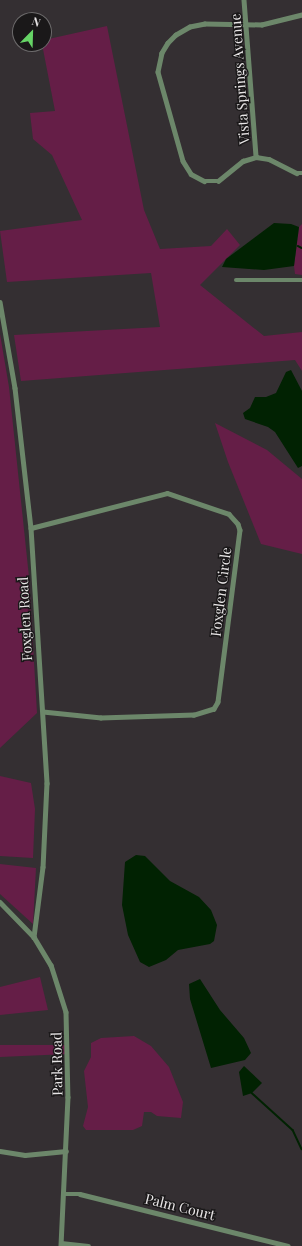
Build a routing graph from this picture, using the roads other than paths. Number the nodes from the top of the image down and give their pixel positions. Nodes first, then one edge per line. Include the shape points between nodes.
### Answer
1 (244, 0) edge
2 (302, 15) edge
3 (248, 25) junction
4 (256, 157) junction
5 (302, 173) edge
6 (236, 280) dead end
7 (302, 280) edge
8 (0, 302) edge
9 (31, 528) junction
10 (43, 712) junction
11 (0, 902) edge
12 (34, 937) junction
13 (0, 1151) edge
14 (66, 1151) junction
15 (65, 1194) junction
16 (61, 1245) edge
17 (88, 1246) edge
18 (288, 1246) edge

1 - 3 street, Vista Springs Avenue
2 - 3 street via 262,25
3 - 4 street, Vista Springs Avenue
3 - 4 street via 205,24 180,32 162,53 159,78 183,161 191,174 204,181 218,181 243,161
4 - 5 street via 269,159
6 - 7 street
8 - 9 street, Foxglen Road via 15,388
9 - 10 street, Foxglen Road
9 - 10 street, Foxglen Circle via 167,493 229,514 240,530 218,702 214,709 194,715 101,718
10 - 12 street, Foxglen Road via 46,808 43,867
11 - 12 street, Park Road
12 - 14 street, Park Road via 51,965 66,1012 69,1075
13 - 14 street via 25,1155
14 - 15 street, Park Road
15 - 16 street, Park Road
15 - 18 street, Palm Court via 80,1194
16 - 17 street

